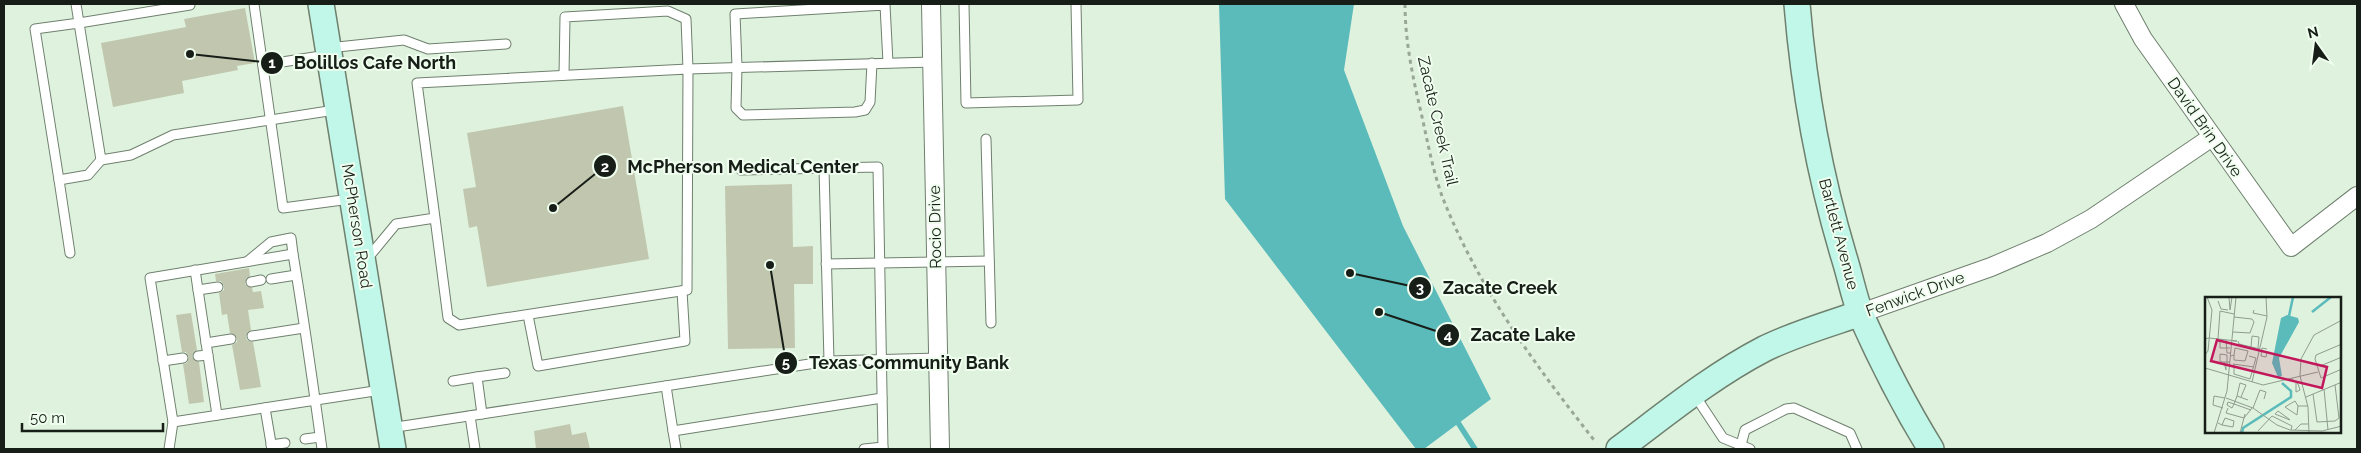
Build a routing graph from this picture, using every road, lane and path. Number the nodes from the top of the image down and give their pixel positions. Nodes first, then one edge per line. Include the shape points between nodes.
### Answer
1 (76, 4) edge
2 (193, 4) edge
3 (254, 4) edge
4 (321, 4) edge
5 (931, 4) edge
6 (964, 4) edge
7 (1076, 4) edge
8 (1405, 4) edge
9 (1797, 4) edge
10 (2124, 4) edge
11 (79, 23) junction
12 (506, 44) dead end
13 (329, 51) junction
14 (932, 62) junction
15 (872, 63) junction
16 (888, 63) junction
17 (263, 65) junction
18 (737, 67) junction
19 (688, 69) junction
20 (564, 75) junction
21 (338, 109) junction
22 (270, 120) junction
23 (2212, 136) junction
24 (986, 139) dead end
25 (101, 160) junction
26 (824, 168) junction
27 (740, 170) dead end
28 (59, 180) junction
29 (2357, 196) edge
30 (352, 198) junction
31 (435, 218) junction
32 (70, 253) dead end
33 (293, 254) junction
34 (248, 261) junction
35 (989, 261) junction
36 (880, 263) junction
37 (936, 263) junction
38 (363, 264) junction
39 (826, 264) junction
40 (196, 270) junction
41 (296, 275) junction
42 (270, 279) dead end
43 (218, 287) dead end
44 (198, 290) junction
45 (682, 291) junction
46 (1861, 313) junction
47 (528, 315) junction
48 (991, 324) dead end
49 (304, 328) junction
50 (252, 336) dead end
51 (231, 339) dead end
52 (206, 344) junction
53 (208, 355) junction
54 (198, 356) dead end
55 (182, 358) dead end
56 (938, 358) junction
57 (882, 360) junction
58 (163, 361) junction
59 (829, 361) junction
60 (505, 373) dead end
61 (477, 377) junction
62 (453, 381) dead end
63 (666, 386) junction
64 (384, 390) junction
65 (1694, 394) junction
66 (882, 398) junction
67 (314, 400) junction
68 (266, 408) junction
69 (482, 414) junction
70 (217, 415) junction
71 (470, 416) junction
72 (172, 422) junction
73 (673, 431) junction
74 (320, 437) junction
75 (305, 439) dead end
76 (392, 439) edge
77 (1594, 440) dead end
78 (284, 443) dead end
79 (1741, 445) junction
80 (272, 447) edge
81 (883, 448) edge
82 (169, 449) edge
83 (322, 449) edge
84 (475, 449) edge
85 (676, 449) edge
86 (864, 449) edge
87 (940, 449) edge
88 (1619, 449) edge
89 (1750, 449) edge
90 (1857, 449) edge
91 (1931, 449) edge

1 - 11 lane
2 - 11 lane
3 - 17 lane
4 - 13 main road, McPherson Road
5 - 14 street, Rocio Drive
6 - 7 lane via 966,103 1078,100
8 - 77 path, Zacate Creek Trail via 1411,66 1430,154 1457,231 1504,317
9 - 46 main road, Bartlett Avenue via 1815,140 1834,222
10 - 23 street, David Brin Drive via 2143,39
11 - 25 lane
11 - 28 lane via 35,29
12 - 13 lane via 428,49 404,40
13 - 17 lane
13 - 21 main road, McPherson Road
14 - 16 lane
14 - 37 street, Rocio Drive
15 - 16 lane
15 - 18 lane
15 - 18 lane via 870,102 865,110 855,112 743,115 736,108
16 - 18 lane via 886,5 735,14
17 - 22 lane
18 - 19 lane
19 - 20 lane
19 - 20 lane via 686,19 668,11 565,17
19 - 45 lane via 687,290
20 - 31 lane via 417,83
21 - 22 lane
21 - 30 main road, McPherson Road
22 - 25 lane via 173,135 131,155
22 - 30 lane via 282,208
23 - 29 street, David Brin Drive via 2291,247
23 - 46 street, Fenwick Drive via 2091,219 2047,243 1991,267
24 - 35 lane
25 - 28 lane via 88,175
26 - 27 lane
26 - 36 lane via 878,167
26 - 39 lane
28 - 32 lane
30 - 38 main road, McPherson Road
31 - 38 lane via 396,224
31 - 47 lane via 448,318 459,326
33 - 34 lane
33 - 34 lane via 291,238 271,242
33 - 41 lane
34 - 40 lane
35 - 37 lane
35 - 48 lane
36 - 37 lane
36 - 39 lane
36 - 57 lane
37 - 56 street, Rocio Drive
38 - 64 main road, McPherson Road
39 - 59 lane
40 - 44 lane
40 - 58 lane via 150,278
41 - 42 lane
41 - 49 lane
43 - 44 lane
44 - 52 lane
45 - 47 lane
45 - 47 lane via 685,341 538,366
46 - 65 main road, Fenwick Drive via 1766,348
46 - 91 main road, Bartlett Avenue
49 - 50 lane
49 - 67 lane
51 - 52 lane
52 - 53 lane
53 - 54 lane
53 - 70 lane
55 - 58 lane
56 - 57 lane
56 - 87 street, Rocio Drive
57 - 59 lane
57 - 66 lane
58 - 72 lane
59 - 63 lane
60 - 61 lane
61 - 62 lane
61 - 69 lane
63 - 69 lane
63 - 73 lane
64 - 67 lane
64 - 76 main road, McPherson Road
65 - 79 lane via 1723,438
65 - 88 main road, Fenwick Drive
66 - 73 lane
66 - 81 lane
67 - 68 lane
67 - 74 lane
68 - 70 lane
68 - 80 lane
69 - 71 lane
70 - 72 lane
71 - 76 lane
71 - 84 lane
72 - 82 lane
73 - 85 lane
74 - 75 lane
74 - 83 lane
78 - 80 lane
79 - 89 lane
79 - 90 lane via 1745,430 1794,408 1850,434
81 - 86 lane

